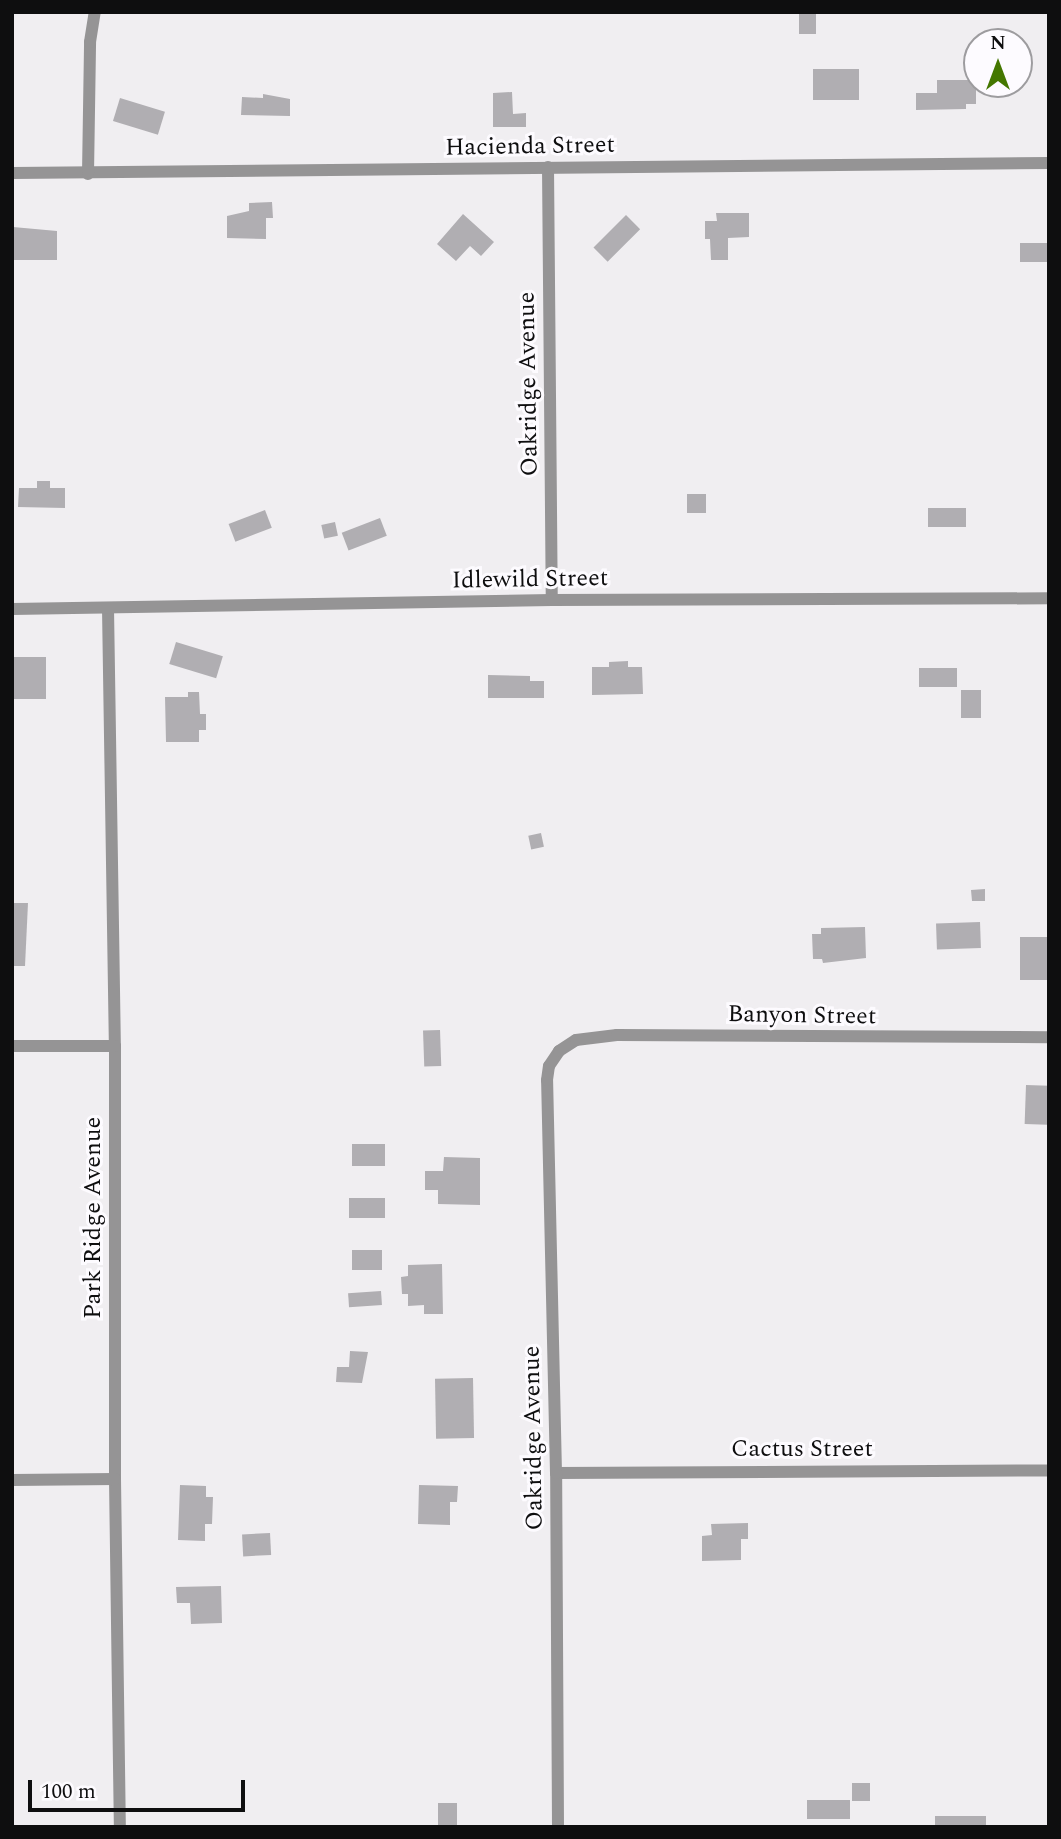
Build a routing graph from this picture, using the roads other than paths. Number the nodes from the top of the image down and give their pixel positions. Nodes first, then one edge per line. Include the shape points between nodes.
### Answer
1 (95, 12) edge
2 (1049, 163) edge
3 (548, 167) junction
4 (12, 173) edge
5 (88, 174) junction
6 (1049, 598) edge
7 (552, 600) junction
8 (108, 608) junction
9 (12, 609) edge
10 (1049, 1037) edge
11 (12, 1046) edge
12 (115, 1046) junction
13 (559, 1051) joint
14 (1049, 1470) edge
15 (556, 1473) junction
16 (115, 1479) junction
17 (12, 1480) edge
18 (120, 1827) edge
19 (558, 1827) edge

1 - 5 street via 90,43
2 - 3 street, Hacienda Street
3 - 5 street, Hacienda Street
3 - 7 street, Oakridge Avenue
4 - 5 street, Hacienda Street
6 - 7 street, Idlewild Street
7 - 8 street, Idlewild Street
8 - 9 street, Idlewild Street
8 - 12 street, Park Ridge Avenue
10 - 13 street, Banyon Street via 618,1035 576,1040
11 - 12 street
12 - 16 street, Park Ridge Avenue
13 - 15 street, Oakridge Avenue via 549,1066 547,1080
14 - 15 street, Cactus Street
15 - 19 street, Oakridge Avenue
16 - 17 street
16 - 18 street, Park Ridge Avenue

